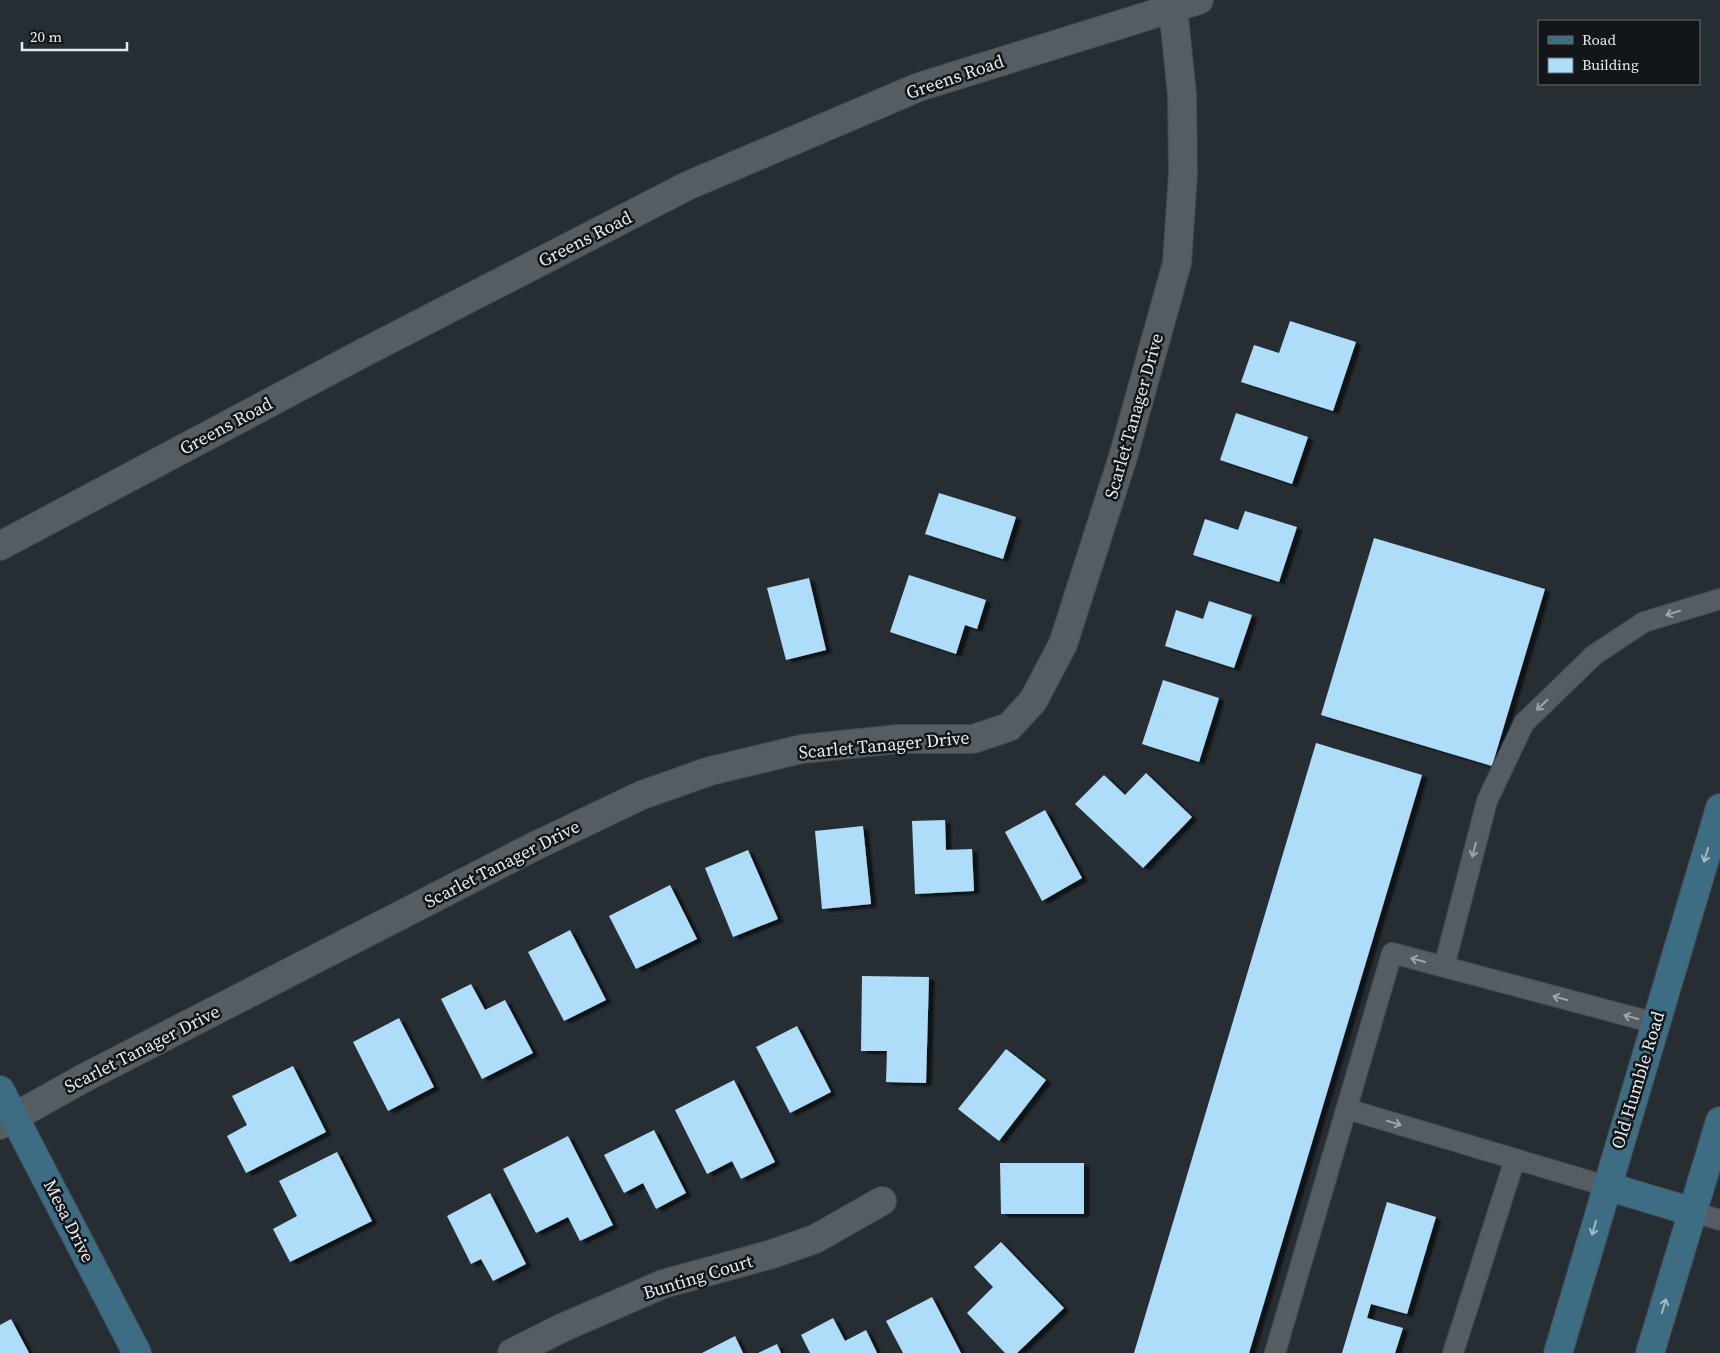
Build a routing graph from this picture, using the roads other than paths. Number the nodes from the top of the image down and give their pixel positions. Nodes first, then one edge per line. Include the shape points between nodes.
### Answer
1 (1186, 4) edge
2 (0, 546) edge
3 (1720, 599) edge
4 (1720, 808) edge
5 (1444, 967) junction
6 (1655, 1023) junction
7 (0, 1090) edge
8 (1347, 1109) junction
9 (7, 1121) edge
10 (1720, 1121) edge
11 (1515, 1159) junction
12 (1606, 1186) junction
13 (882, 1201) dead end
14 (1693, 1212) junction
15 (1720, 1220) edge
16 (137, 1353) edge
17 (512, 1353) edge
18 (1275, 1353) edge
19 (1453, 1353) edge
20 (1558, 1353) edge
21 (1650, 1353) edge

1 - 2 street, Greens Road via 919,87 687,186
1 - 9 street, Scarlet Tanager Drive via 1183,164 1177,263 1124,457 1063,644 1033,701 1009,727 973,739 898,740 802,750 710,771 642,795 524,852
3 -> 5 lane via 1644,622 1594,655 1524,723 1487,801
4 -> 6 main road, Old Humble Road
6 -> 5 lane
5 -> 8 lane via 1392,952
6 - 12 main road, Old Humble Road
7 - 9 main road, Mesa Drive
8 -> 11 lane
8 - 18 lane
9 - 16 main road, Mesa Drive
10 - 14 main road
11 - 12 lane
11 - 19 lane
12 - 14 main road
12 -> 20 main road, Old Humble Road
13 - 17 street, Bunting Court via 815,1239 663,1284
14 - 15 lane
21 -> 14 main road

